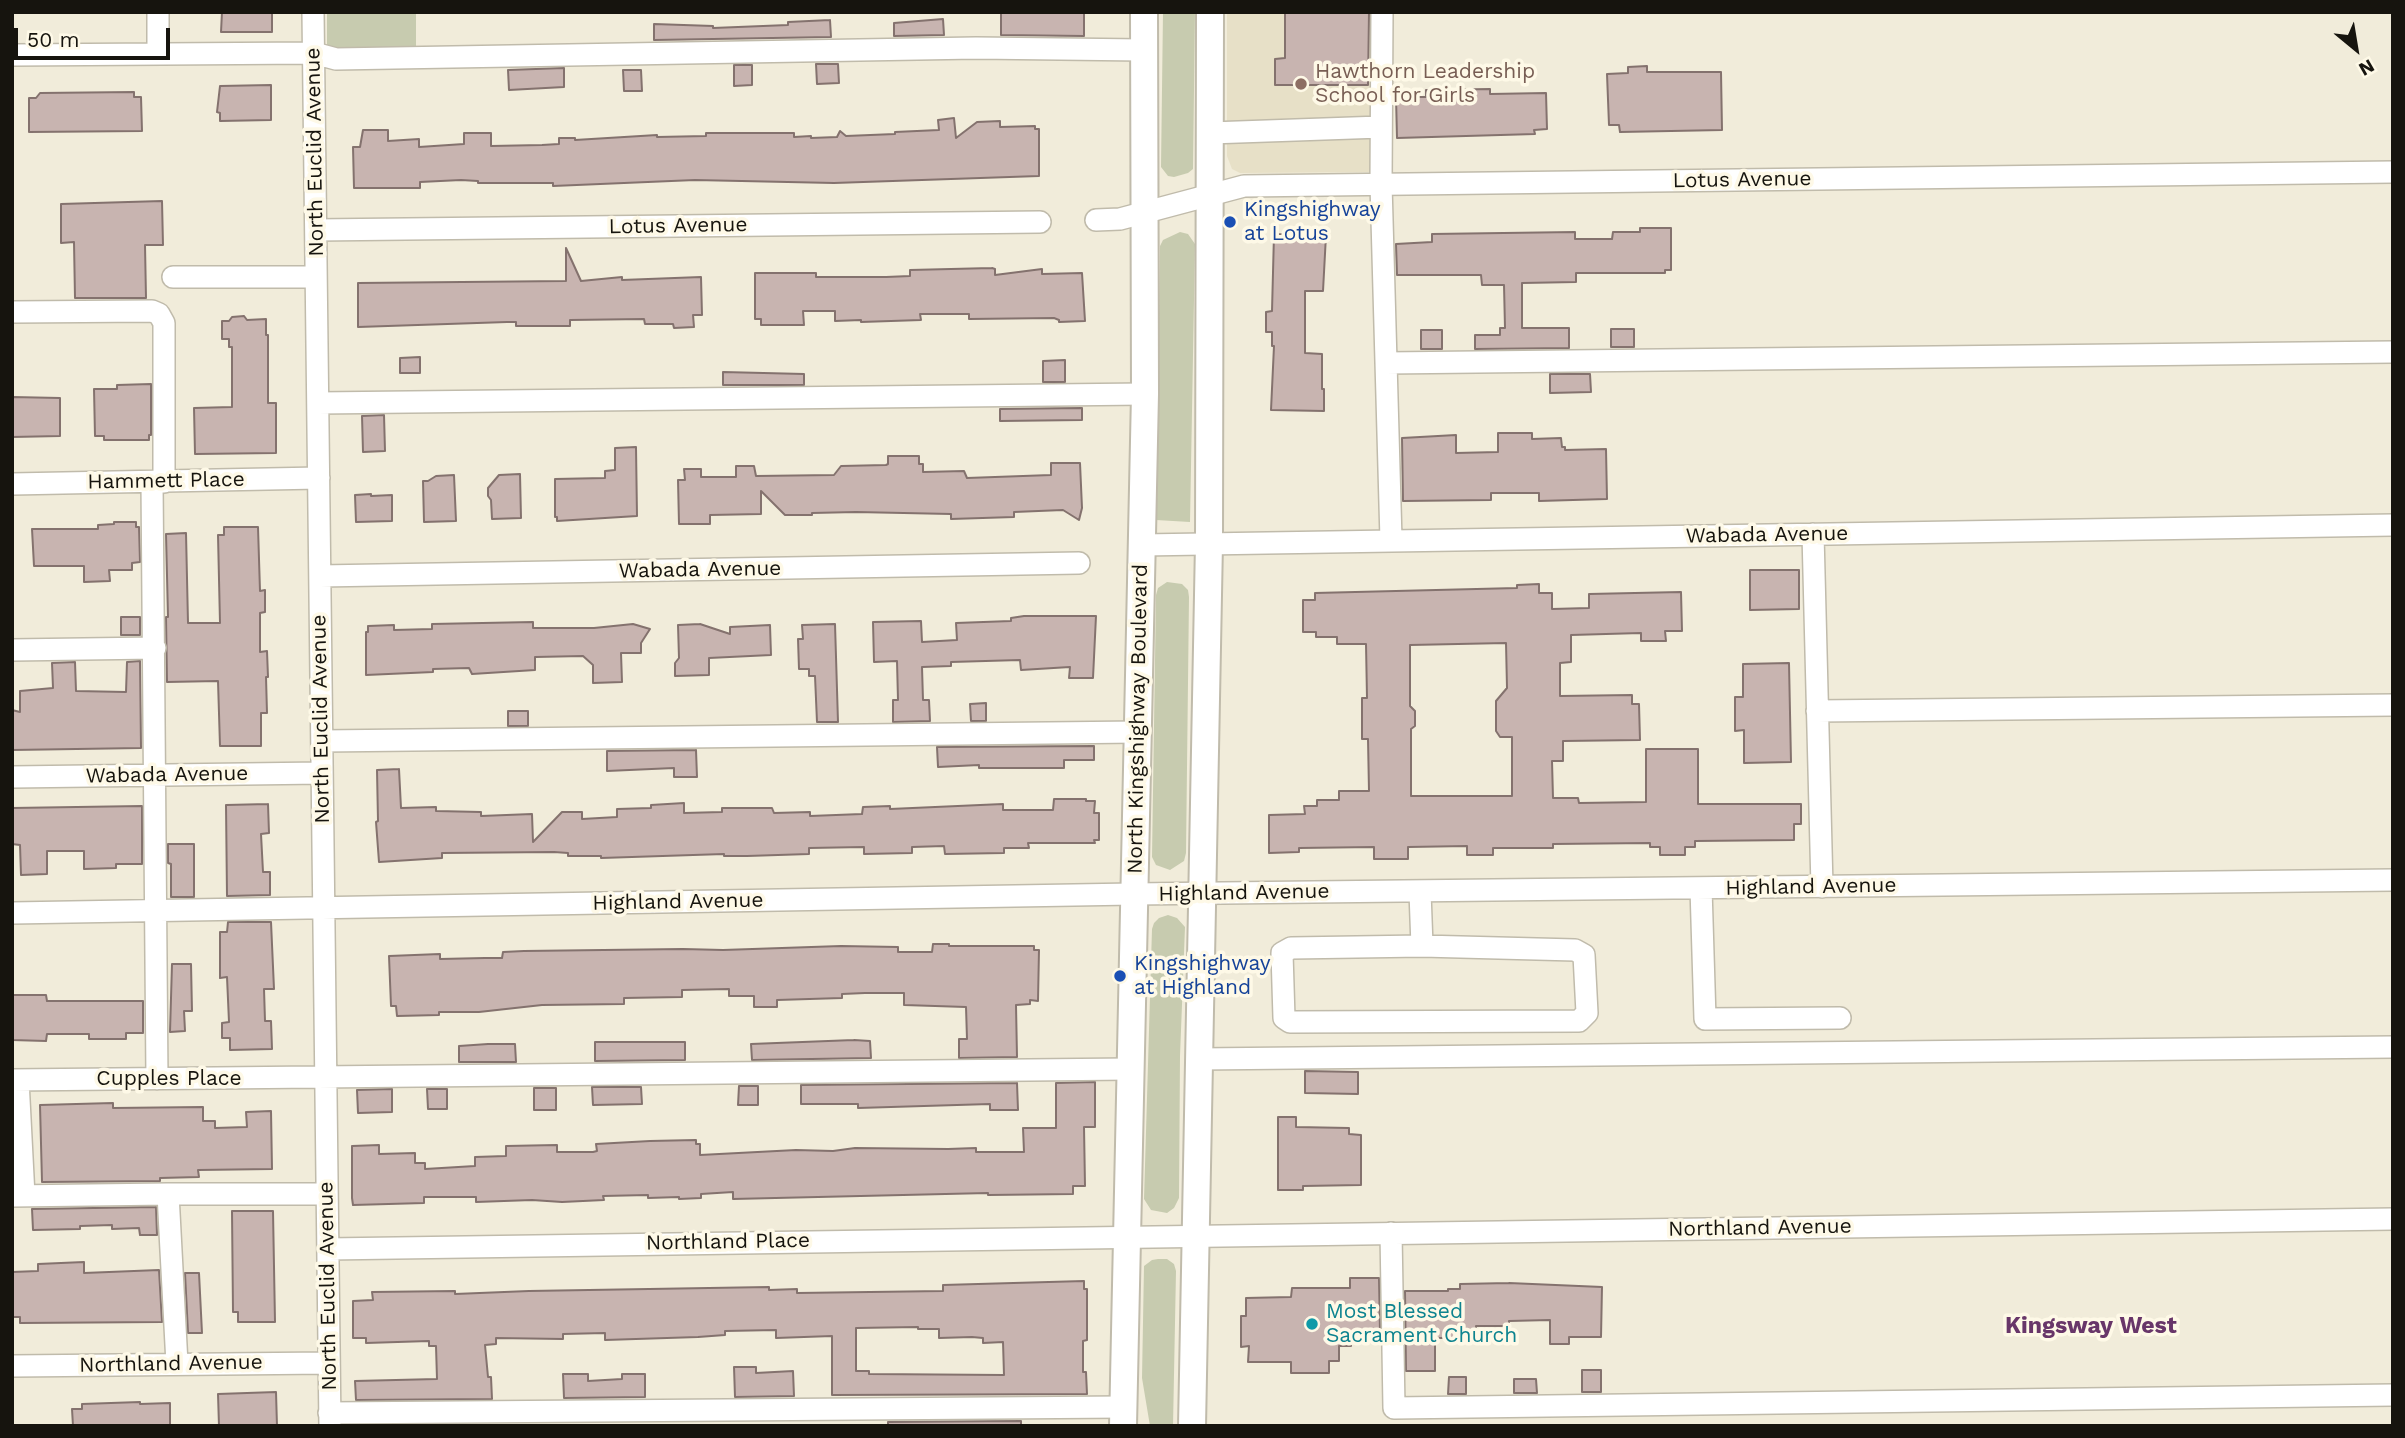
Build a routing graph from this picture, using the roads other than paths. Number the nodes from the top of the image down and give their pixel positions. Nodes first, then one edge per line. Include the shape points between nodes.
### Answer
1 (158, 12) edge
2 (313, 12) edge
3 (1144, 12) edge
4 (1210, 12) edge
5 (1382, 12) edge
6 (1143, 50) junction
7 (314, 53) junction
8 (158, 54) junction
9 (12, 55) edge
10 (1381, 127) junction
11 (1210, 133) junction
12 (2393, 172) edge
13 (1381, 184) junction
14 (1210, 193) junction
15 (1145, 212) junction
16 (1096, 220) dead end
17 (1040, 222) dead end
18 (316, 230) junction
19 (173, 277) dead end
20 (316, 277) junction
21 (12, 312) edge
22 (2393, 352) edge
23 (1386, 363) junction
24 (1144, 394) junction
25 (318, 403) junction
26 (319, 478) junction
27 (158, 482) junction
28 (12, 484) edge
29 (2393, 525) edge
30 (1812, 534) junction
31 (1391, 540) junction
32 (1209, 543) junction
33 (1142, 545) junction
34 (1079, 564) dead end
35 (320, 576) junction
36 (155, 648) junction
37 (12, 650) edge
38 (2393, 705) edge
39 (1817, 711) junction
40 (1138, 732) junction
41 (322, 741) junction
42 (322, 773) junction
43 (154, 775) junction
44 (12, 777) edge
45 (2393, 880) edge
46 (1822, 887) junction
47 (1701, 888) junction
48 (1420, 891) junction
49 (1133, 894) junction
50 (1202, 894) junction
51 (324, 908) junction
52 (156, 911) junction
53 (12, 914) edge
54 (1422, 946) junction
55 (1840, 1018) dead end
56 (2393, 1047) edge
57 (1199, 1059) junction
58 (1131, 1069) junction
59 (326, 1078) junction
60 (157, 1079) junction
61 (15, 1080) edge
62 (168, 1194) junction
63 (327, 1194) junction
64 (18, 1196) edge
65 (2393, 1219) edge
66 (1391, 1233) junction
67 (1128, 1236) junction
68 (1196, 1236) junction
69 (328, 1249) junction
70 (329, 1363) junction
71 (177, 1364) junction
72 (12, 1366) edge
73 (2393, 1395) edge
74 (1124, 1416) edge
75 (330, 1419) edge
76 (1192, 1426) edge

1 - 8 street
2 - 7 street, North Euclid Avenue
3 - 6 main road, North Kingshighway Boulevard
4 - 11 main road
5 - 10 street
6 - 7 street via 976,48 337,59
6 - 15 main road, North Kingshighway Boulevard
7 - 8 street
7 - 18 street, North Euclid Avenue
8 - 9 street
10 - 11 street
10 - 13 street
11 - 14 main road
12 - 13 street, Lotus Avenue
13 - 14 street, Lotus Avenue via 1244,186
13 - 23 street
14 - 15 street, Lotus Avenue
14 - 32 main road
15 - 16 street, Lotus Avenue
15 - 24 main road, North Kingshighway Boulevard
17 - 18 street, Lotus Avenue
18 - 20 street, North Euclid Avenue
19 - 20 street
20 - 25 street, North Euclid Avenue
21 - 27 street via 159,314 164,323
22 - 23 street
23 - 31 street
24 - 25 street
24 - 33 main road, North Kingshighway Boulevard
25 - 26 street, North Euclid Avenue
26 - 27 street, Hammett Place
26 - 35 street, North Euclid Avenue
27 - 28 street, Hammett Place
27 - 36 street
29 - 30 street, Wabada Avenue
30 - 31 street, Wabada Avenue
30 - 39 street
31 - 32 street, Wabada Avenue
32 - 33 street, Wabada Avenue
32 - 50 main road
33 - 40 main road, North Kingshighway Boulevard
34 - 35 street, Wabada Avenue
35 - 41 street, North Euclid Avenue
36 - 37 street
36 - 43 street
38 - 39 street
39 - 46 street
40 - 41 street
40 - 49 main road, North Kingshighway Boulevard
41 - 42 street, North Euclid Avenue
42 - 43 street, Wabada Avenue
42 - 51 street, North Euclid Avenue
43 - 44 street, Wabada Avenue
43 - 52 street
45 - 46 street, Highland Avenue
46 - 47 street, Highland Avenue
47 - 48 street, Highland Avenue
47 - 55 street via 1704,1019
48 - 50 street, Highland Avenue
48 - 54 street
49 - 50 street, Highland Avenue
49 - 51 street, Highland Avenue
49 - 58 main road, North Kingshighway Boulevard
50 - 57 main road
51 - 52 street, Highland Avenue
51 - 59 street, North Euclid Avenue
52 - 53 street, Highland Avenue
52 - 60 street
54 - 54 street via 1291,948 1282,953 1284,1018 1290,1022 1579,1021 1587,1013 1584,955 1575,950
56 - 57 street
57 - 68 main road
58 - 59 street, Cupples Place
58 - 67 main road, North Kingshighway Boulevard
59 - 60 street, Cupples Place
59 - 63 street, North Euclid Avenue
60 - 61 street, Cupples Place
61 - 64 street
62 - 63 street
62 - 64 street
62 - 71 street
63 - 69 street, North Euclid Avenue
65 - 66 street, Northland Avenue
66 - 68 street, Northland Avenue
66 - 73 street via 1394,1408
67 - 68 street, Northland Avenue
67 - 69 street, Northland Place
67 - 74 main road, North Kingshighway Boulevard
68 - 76 main road
69 - 70 street, North Euclid Avenue
70 - 71 street, Northland Avenue
70 - 75 street, North Euclid Avenue
71 - 72 street, Northland Avenue
74 - 75 street

